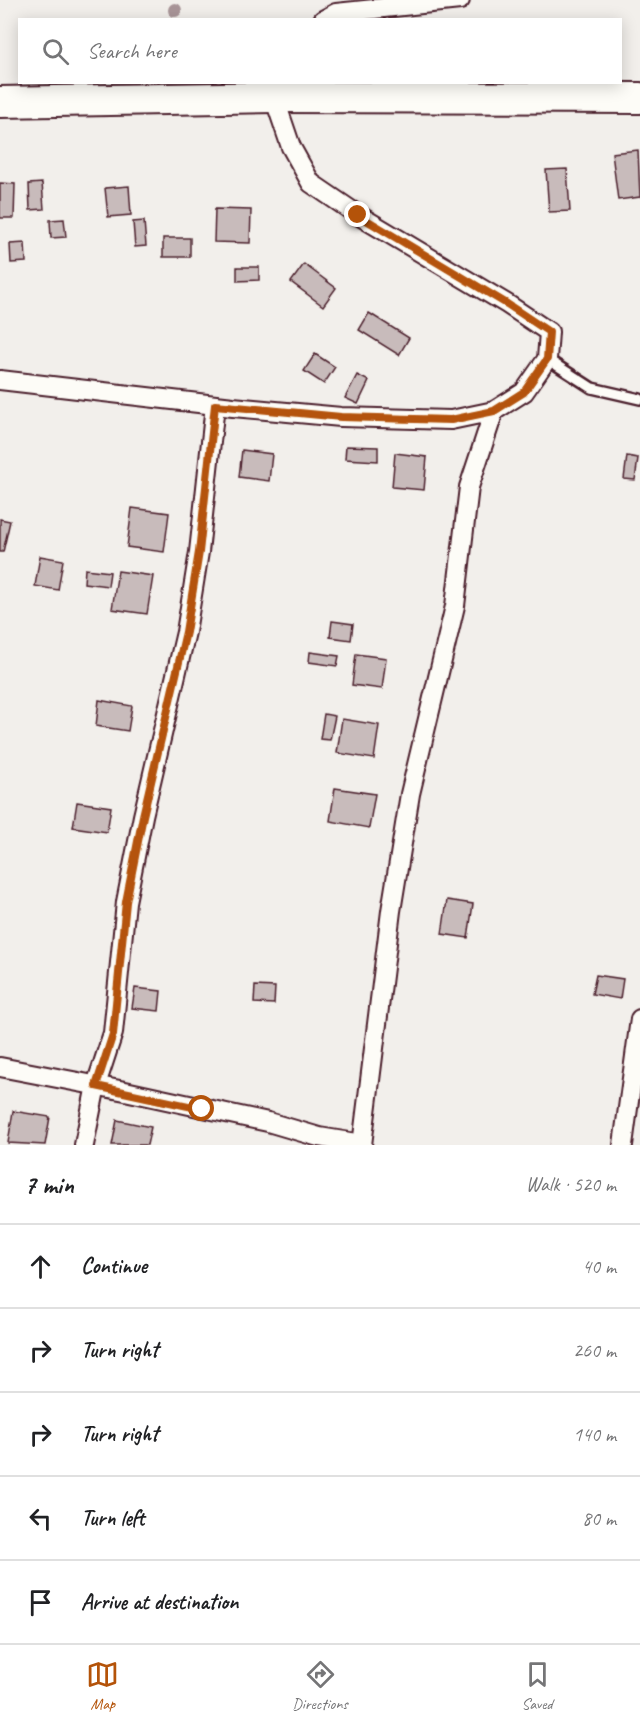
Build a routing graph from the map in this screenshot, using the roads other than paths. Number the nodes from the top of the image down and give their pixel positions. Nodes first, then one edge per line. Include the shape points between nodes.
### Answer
1 (460, 0) edge
2 (327, 18) edge
3 (277, 90) edge
4 (640, 98) edge
5 (0, 102) edge
6 (547, 359) junction
7 (0, 380) edge
8 (640, 399) edge
9 (215, 405) junction
10 (494, 411) junction
11 (640, 1019) edge
12 (0, 1067) edge
13 (96, 1086) junction
14 (84, 1145) edge
15 (362, 1145) edge
16 (622, 1145) edge

1 - 2 street via 336,13
3 - 4 main road
3 - 5 main road
3 - 6 street via 291,147 311,183 549,332
6 - 8 lane via 592,388
6 - 10 street via 524,392
7 - 9 street
9 - 10 street via 341,417 451,420
9 - 13 street via 186,632 126,902 113,1034
10 - 15 street via 469,487 455,606 410,794
11 - 16 street
12 - 13 street
13 - 14 street
13 - 15 street

